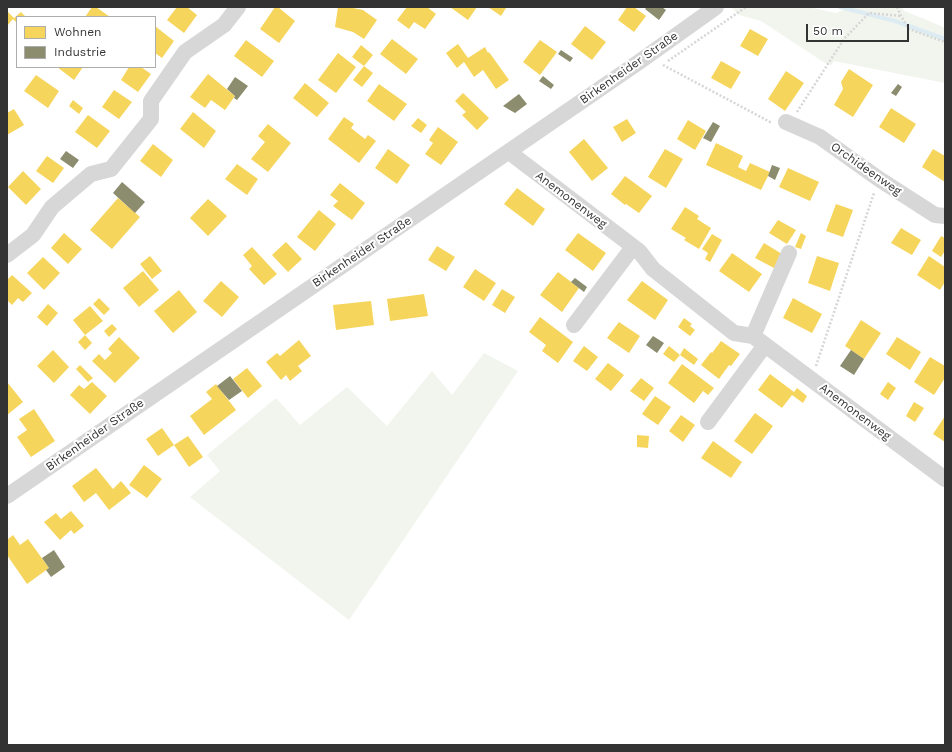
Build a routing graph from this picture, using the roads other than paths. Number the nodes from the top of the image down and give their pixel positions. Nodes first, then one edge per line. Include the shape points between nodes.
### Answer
1 (238, 7) edge
2 (716, 7) edge
3 (788, 123) road end
4 (509, 152) junction
5 (945, 216) edge
6 (633, 247) junction
7 (789, 253) dead end
8 (7, 255) edge
9 (574, 325) dead end
10 (759, 340) junction
11 (708, 422) dead end
12 (945, 479) edge
13 (7, 496) edge

1 - 8 street via 224,25 186,52 151,101 151,119 111,169 91,174 52,207 33,235
2 - 4 street, Birkenheider Straße
3 - 5 street, Orchideenweg via 820,137 935,215
4 - 6 street, Anemonenweg
4 - 13 street, Birkenheider Straße
6 - 9 street
6 - 10 street, Anemonenweg via 653,269 734,333
7 - 10 street
10 - 11 street
10 - 12 street, Anemonenweg

